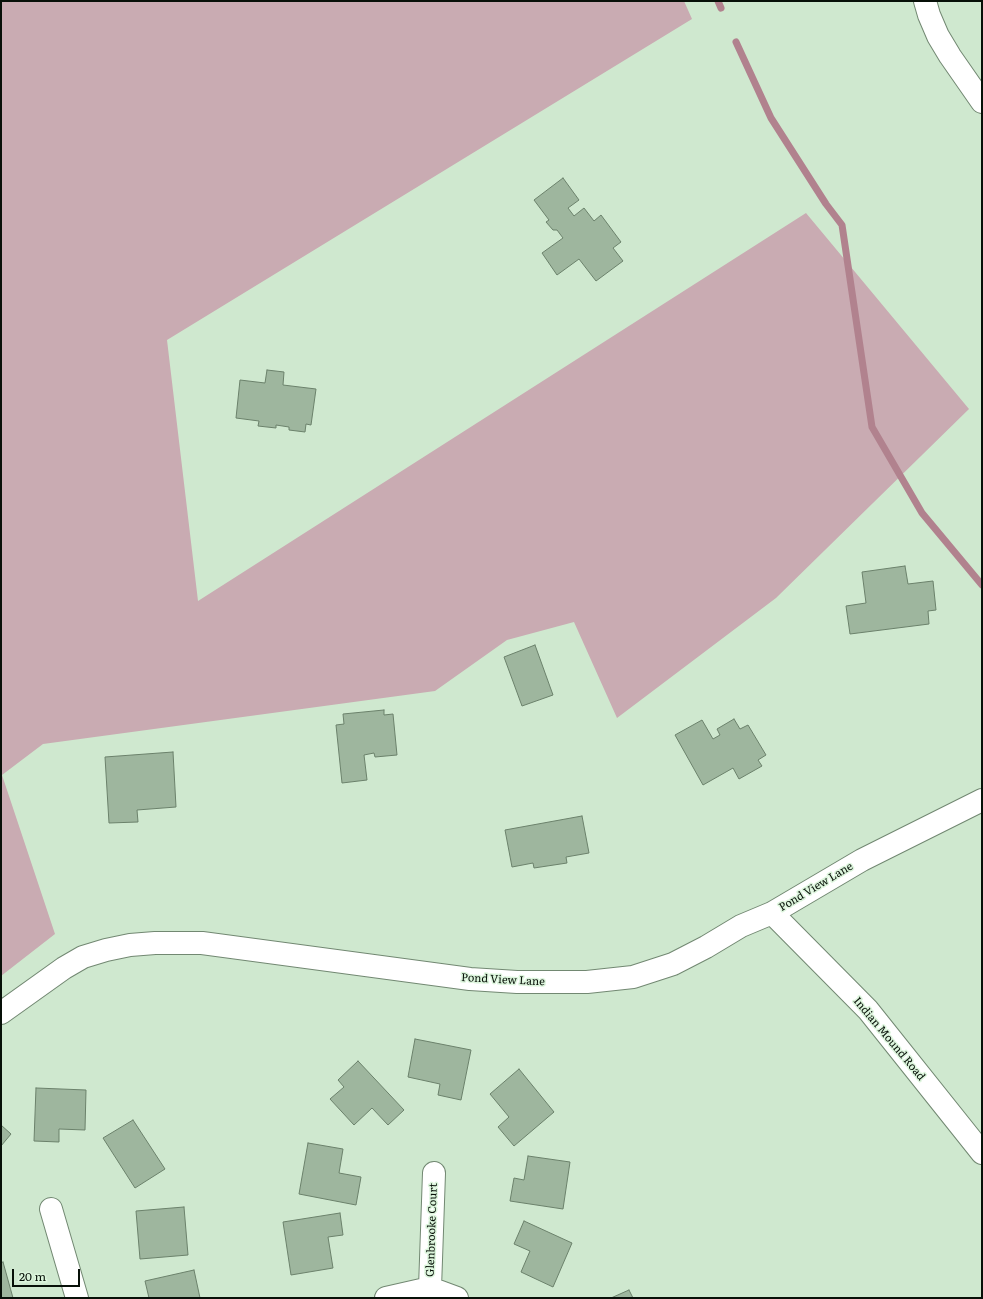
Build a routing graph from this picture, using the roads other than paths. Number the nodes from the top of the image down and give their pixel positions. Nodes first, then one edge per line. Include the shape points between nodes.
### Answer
1 (925, 1) edge
2 (982, 102) edge
3 (982, 800) edge
4 (772, 913) junction
5 (1, 1013) edge
6 (982, 1153) edge
7 (434, 1173) dead end
8 (51, 1209) dead end
9 (430, 1288) junction
10 (77, 1298) edge
11 (386, 1298) edge
12 (457, 1298) edge

1 - 2 street via 938,36
3 - 4 street, Pond View Lane via 862,860
4 - 5 street, Pond View Lane via 741,926 673,964 633,977 587,982 470,979 202,943 130,945 84,957 64,968
4 - 6 street, Indian Mound Road via 868,1010
7 - 9 street, Glenbrooke Court
8 - 10 street
9 - 11 street
9 - 12 street

